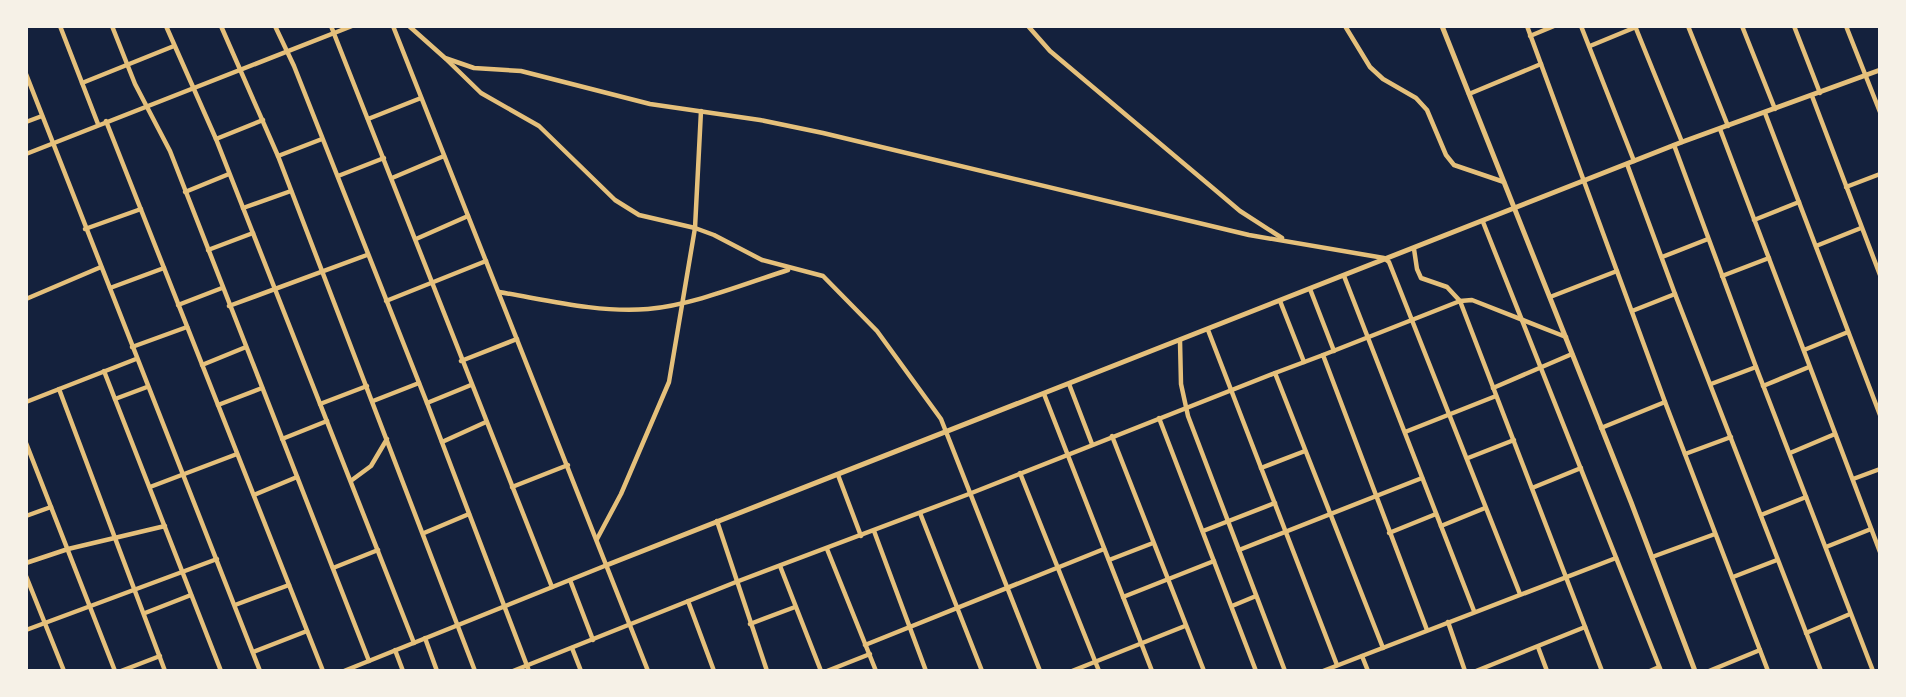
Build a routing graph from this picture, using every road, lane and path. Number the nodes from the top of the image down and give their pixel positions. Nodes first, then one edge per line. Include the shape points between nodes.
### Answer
1 (60, 26) edge
2 (112, 26) edge
3 (166, 26) edge
4 (221, 26) edge
5 (275, 26) edge
6 (331, 26) edge
7 (352, 26) edge
8 (393, 26) edge
9 (409, 26) edge
10 (1028, 26) edge
11 (1345, 26) edge
12 (1442, 26) edge
13 (1527, 26) edge
14 (1554, 26) edge
15 (1581, 26) edge
16 (1688, 26) edge
17 (1742, 26) edge
18 (1794, 26) edge
19 (1846, 26) edge
20 (1636, 27) edge
21 (334, 33) junction
22 (1530, 36) junction
23 (174, 46) junction
24 (1590, 46) junction
25 (286, 51) junction
26 (445, 58) junction
27 (1541, 64) junction
28 (127, 66) junction
29 (240, 69) junction
30 (1880, 70) edge
31 (26, 75) edge
32 (1866, 75) junction
33 (82, 83) junction
34 (192, 88) junction
35 (1820, 93) junction
36 (1469, 94) junction
37 (1812, 96) junction
38 (421, 97) junction
39 (147, 105) junction
40 (1775, 109) junction
41 (701, 111) junction
42 (1880, 112) edge
43 (1765, 113) junction
44 (42, 116) junction
45 (368, 119) junction
46 (263, 120) junction
47 (106, 121) junction
48 (26, 122) edge
49 (98, 124) junction
50 (1728, 127) junction
51 (1720, 130) junction
52 (216, 139) junction
53 (322, 139) junction
54 (1682, 142) junction
55 (53, 143) junction
56 (1674, 145) junction
57 (26, 154) edge
58 (278, 156) junction
59 (444, 156) junction
60 (384, 158) junction
61 (1634, 161) junction
62 (1627, 164) junction
63 (229, 174) junction
64 (1880, 174) edge
65 (338, 176) junction
66 (392, 178) junction
67 (1584, 181) junction
68 (1505, 182) junction
69 (1846, 187) junction
70 (291, 191) junction
71 (185, 192) junction
72 (1799, 202) junction
73 (243, 208) junction
74 (141, 209) junction
75 (1516, 209) junction
76 (468, 216) junction
77 (1754, 220) junction
78 (1483, 222) junction
79 (695, 228) junction
80 (1861, 228) junction
81 (85, 229) junction
82 (253, 233) junction
83 (416, 239) junction
84 (1708, 239) junction
85 (1284, 240) junction
86 (1816, 246) junction
87 (1415, 249) junction
88 (207, 250) junction
89 (367, 255) junction
90 (1662, 257) junction
91 (1769, 258) junction
92 (1387, 260) junction
93 (486, 261) junction
94 (101, 267) junction
95 (164, 268) junction
96 (790, 269) junction
97 (322, 271) junction
98 (1617, 271) junction
99 (1880, 275) edge
100 (1344, 276) junction
101 (1722, 276) junction
102 (432, 283) junction
103 (222, 288) junction
104 (110, 289) junction
105 (275, 289) junction
106 (1310, 289) junction
107 (498, 292) junction
108 (1675, 294) junction
109 (1550, 297) junction
110 (26, 299) edge
111 (386, 301) junction
112 (1280, 301) junction
113 (1460, 301) junction
114 (684, 302) junction
115 (178, 305) junction
116 (229, 306) junction
117 (1632, 311) junction
118 (1520, 318) junction
119 (1413, 320) junction
120 (187, 327) junction
121 (1208, 330) junction
122 (1848, 332) junction
123 (1566, 337) junction
124 (1368, 338) junction
125 (517, 339) junction
126 (1180, 341) junction
127 (132, 347) junction
128 (246, 347) junction
129 (1804, 350) junction
130 (1334, 351) junction
131 (1573, 354) junction
132 (1323, 355) junction
133 (136, 359) junction
134 (461, 361) junction
135 (1304, 362) junction
136 (202, 365) junction
137 (1756, 367) junction
138 (1809, 367) junction
139 (1539, 368) junction
140 (104, 371) junction
141 (1275, 373) junction
142 (419, 383) junction
143 (1069, 384) junction
144 (1711, 384) junction
145 (471, 385) junction
146 (367, 386) junction
147 (1763, 386) junction
148 (147, 387) junction
149 (262, 388) junction
150 (1493, 388) junction
151 (59, 389) junction
152 (1231, 390) junction
153 (1880, 391) edge
154 (1044, 394) junction
155 (1872, 394) junction
156 (1496, 396) junction
157 (116, 399) junction
158 (373, 401) junction
159 (26, 402) edge
160 (1665, 402) junction
161 (427, 403) junction
162 (320, 404) junction
163 (218, 405) junction
164 (1186, 408) junction
165 (1451, 415) junction
166 (1880, 415) edge
167 (1159, 418) junction
168 (327, 421) junction
169 (486, 422) junction
170 (1601, 428) junction
171 (947, 432) junction
172 (1405, 432) junction
173 (1835, 434) junction
174 (1112, 436) junction
175 (1731, 437) junction
176 (387, 438) junction
177 (282, 439) junction
178 (1514, 440) junction
179 (442, 442) junction
180 (26, 443) edge
181 (1091, 444) junction
182 (1305, 451) junction
183 (1790, 453) junction
184 (237, 454) junction
185 (1066, 454) junction
186 (1685, 454) junction
187 (1468, 458) junction
188 (568, 466) junction
189 (1261, 468) junction
190 (1581, 468) junction
191 (1880, 469) edge
192 (1020, 473) junction
193 (183, 475) junction
194 (838, 475) junction
195 (297, 477) junction
196 (1422, 478) junction
197 (352, 480) junction
198 (1853, 480) junction
199 (512, 486) junction
200 (149, 487) junction
201 (1532, 488) junction
202 (969, 494) junction
203 (254, 495) junction
204 (1375, 496) junction
205 (1806, 497) junction
206 (1275, 503) junction
207 (51, 507) junction
208 (1485, 508) junction
209 (920, 513) junction
210 (469, 514) junction
211 (1330, 514) junction
212 (1436, 514) junction
213 (1761, 514) junction
214 (26, 516) edge
215 (1227, 521) junction
216 (717, 522) junction
217 (164, 526) junction
218 (1440, 526) junction
219 (1871, 529) junction
220 (874, 531) junction
221 (1203, 531) junction
222 (1286, 531) junction
223 (424, 533) junction
224 (1389, 533) junction
225 (1715, 534) junction
226 (861, 536) junction
227 (115, 538) junction
228 (597, 539) junction
229 (1153, 543) junction
230 (1826, 547) junction
231 (68, 549) junction
232 (827, 549) junction
233 (1104, 549) junction
234 (378, 550) junction
235 (1239, 550) junction
236 (1880, 552) edge
237 (1652, 557) junction
238 (1616, 558) junction
239 (217, 559) junction
240 (1109, 561) junction
241 (1214, 561) junction
242 (1777, 561) junction
243 (26, 563) edge
244 (607, 565) junction
245 (780, 566) junction
246 (1057, 566) junction
247 (332, 568) junction
248 (183, 572) junction
249 (26, 576) edge
250 (1565, 577) junction
251 (1733, 577) junction
252 (1167, 579) junction
253 (570, 580) junction
254 (736, 582) junction
255 (289, 585) junction
256 (1006, 586) junction
257 (552, 587) junction
258 (135, 590) junction
259 (1520, 594) junction
260 (191, 595) junction
261 (1256, 596) junction
262 (1123, 597) junction
263 (688, 601) junction
264 (235, 605) junction
265 (504, 606) junction
266 (1232, 606) junction
267 (90, 607) junction
268 (796, 607) junction
269 (957, 607) junction
270 (1474, 611) junction
271 (145, 613) junction
272 (1850, 614) junction
273 (1448, 622) junction
274 (45, 623) junction
275 (750, 624) junction
276 (458, 625) junction
277 (631, 625) junction
278 (909, 626) junction
279 (1185, 626) junction
280 (1585, 627) junction
281 (26, 630) edge
282 (1427, 630) junction
283 (307, 631) junction
284 (1806, 633) junction
285 (425, 638) junction
286 (593, 640) junction
287 (414, 643) junction
288 (1141, 643) junction
289 (866, 645) junction
290 (1538, 647) junction
291 (572, 648) junction
292 (1383, 648) junction
293 (395, 650) junction
294 (1759, 650) junction
295 (253, 652) junction
296 (870, 654) junction
297 (160, 656) junction
298 (1362, 656) junction
299 (369, 661) junction
300 (1095, 661) junction
301 (1491, 664) junction
302 (1337, 665) junction
303 (527, 668) edge
304 (1660, 669) edge
305 (64, 671) edge
306 (115, 671) edge
307 (121, 671) edge
308 (165, 671) edge
309 (221, 671) edge
310 (260, 671) edge
311 (323, 671) edge
312 (344, 671) edge
313 (403, 671) edge
314 (437, 671) edge
315 (475, 671) edge
316 (513, 671) edge
317 (581, 671) edge
318 (648, 671) edge
319 (713, 671) edge
320 (766, 671) edge
321 (821, 671) edge
322 (827, 671) edge
323 (876, 671) edge
324 (926, 671) edge
325 (982, 671) edge
326 (1040, 671) edge
327 (1072, 671) edge
328 (1099, 671) edge
329 (1152, 671) edge
330 (1204, 671) edge
331 (1256, 671) edge
332 (1284, 671) edge
333 (1323, 671) edge
334 (1368, 671) edge
335 (1465, 671) edge
336 (1476, 671) edge
337 (1494, 671) edge
338 (1547, 671) edge
339 (1602, 671) edge
340 (1650, 671) edge
341 (1695, 671) edge
342 (1709, 671) edge
343 (1768, 671) edge
344 (1821, 671) edge
345 (1873, 671) edge

1 - 33 street
2 - 28 street
3 - 23 street
4 - 29 street
5 - 25 street
6 - 21 street
7 - 21 street
8 - 38 street
9 - 26 street
10 - 85 street via 1050,51 1240,211
11 - 68 street via 1370,67 1427,110 1454,165
12 - 36 street
13 - 22 street
14 - 22 street
15 - 24 street
16 - 50 street
17 - 40 street
18 - 35 street
19 - 32 street
20 - 24 street
20 - 54 street
21 - 25 street
21 - 45 street
22 - 27 street
23 - 28 street
23 - 34 street
24 - 61 street
25 - 29 street
25 - 53 street
26 - 41 street via 474,68 521,71 650,104
26 - 79 street via 481,93 539,126 615,200 652,219
27 - 36 street
27 - 67 street
28 - 33 street
28 - 39 street
29 - 34 street
29 - 46 street
30 - 32 street
31 - 44 street
32 - 35 street
32 - 42 street
33 - 49 street
34 - 39 street
34 - 52 street
35 - 37 street
36 - 68 street
37 - 40 street
37 - 69 street
38 - 45 street
38 - 59 street
39 - 47 street
39 - 71 street
40 - 43 street
41 - 79 street
41 - 85 street via 823,133
43 - 50 street
43 - 72 street
44 - 48 street
44 - 55 street
45 - 60 street
46 - 52 street
46 - 58 street
47 - 49 street
47 - 74 street
49 - 55 street
50 - 51 street
51 - 54 street
51 - 77 street
52 - 63 street
53 - 58 street
53 - 65 street
54 - 56 street
55 - 57 street
55 - 81 street
56 - 61 street
56 - 84 street
58 - 70 street
59 - 66 street
59 - 76 street
60 - 65 street
60 - 66 street
61 - 62 street
62 - 67 street
62 - 90 street
63 - 71 street
63 - 73 street
64 - 69 street
65 - 89 street
66 - 83 street
67 - 75 street
67 - 98 street
68 - 75 street
69 - 80 street
70 - 73 street
70 - 97 street
71 - 88 street
72 - 77 street
72 - 86 street
73 - 82 street
74 - 81 street
74 - 95 street
75 - 78 street
75 - 109 street
76 - 83 street
76 - 93 street
77 - 91 street
78 - 87 street
78 - 118 street
79 - 96 street
79 - 114 street
80 - 86 street
80 - 99 street
81 - 94 street
82 - 88 street
82 - 105 street
83 - 102 street
84 - 90 street
84 - 101 street
85 - 92 street
86 - 122 street
87 - 92 street
87 - 113 street via 1421,278 1447,287
88 - 103 street
89 - 97 street
89 - 111 street
90 - 108 street
91 - 101 street
91 - 129 street
92 - 100 street
92 - 119 street
93 - 102 street
93 - 107 street
94 - 104 street
94 - 110 street
95 - 104 street
95 - 115 street
96 - 114 street
96 - 171 street via 823,276 848,299 912,376
97 - 105 street
97 - 146 street
98 - 109 street
98 - 117 street
100 - 106 street
100 - 124 street
101 - 137 street
102 - 111 street
102 - 134 street
103 - 115 street
103 - 116 street
104 - 127 street
105 - 116 street
105 - 162 street
106 - 112 street
106 - 130 street
107 - 114 street via 587,307 648,309
107 - 125 street
108 - 117 street
108 - 144 street
109 - 123 street
111 - 142 street
112 - 121 street
112 - 135 street
113 - 118 street via 1472,300
113 - 119 street
113 - 150 street
114 - 228 street via 665,393
115 - 120 street
116 - 128 street
117 - 160 street
118 - 123 street
118 - 139 street
119 - 124 street
119 - 165 street
120 - 127 street
120 - 136 street
121 - 126 street
121 - 152 street
122 - 129 street
122 - 155 street
123 - 131 street
124 - 130 street
124 - 172 street
125 - 134 street
125 - 188 street
126 - 143 street
126 - 164 street
127 - 133 street
128 - 136 street
128 - 149 street
129 - 138 street
130 - 132 street
131 - 139 street
131 - 170 street
132 - 135 street
132 - 204 street
133 - 140 street
133 - 148 street
134 - 145 street
135 - 141 street
136 - 163 street
137 - 144 street
137 - 147 street
138 - 147 street
138 - 173 street
139 - 150 street
139 - 190 street
140 - 151 street
140 - 157 street
141 - 152 street
141 - 182 street
142 - 158 street
142 - 161 street
143 - 154 street
143 - 181 street
144 - 175 street
145 - 161 street
145 - 169 street
146 - 158 street
146 - 162 street
147 - 183 street
148 - 157 street
148 - 193 street
149 - 163 street
149 - 177 street
150 - 156 street
151 - 159 street
151 - 227 street
152 - 164 street
152 - 189 street
153 - 155 street
154 - 171 street
154 - 185 street
155 - 166 street
156 - 165 street
156 - 178 street
157 - 200 street
158 - 176 street
160 - 170 street
160 - 186 street
161 - 179 street
162 - 168 street
163 - 184 street
164 - 167 street
164 - 215 street
165 - 172 street
165 - 187 street
167 - 174 street
167 - 221 street
168 - 177 street
168 - 197 street
169 - 179 street
169 - 199 street
170 - 237 street
171 - 194 street
171 - 202 street
172 - 196 street
173 - 183 street
173 - 198 street
174 - 181 street
174 - 229 street
175 - 186 street
175 - 213 street
176 - 197 street via 371,466
176 - 223 street
177 - 195 street
178 - 187 street
178 - 201 street
179 - 210 street
180 - 207 street
181 - 185 street
182 - 189 street
182 - 211 street
183 - 205 street
184 - 193 street
184 - 203 street
185 - 192 street
185 - 233 street
186 - 225 street
187 - 208 street
188 - 199 street
188 - 228 street
189 - 206 street
190 - 201 street
190 - 238 street
191 - 198 street
192 - 202 street
192 - 246 street
193 - 200 street
193 - 239 street
194 - 216 street
194 - 226 street
195 - 203 street
195 - 247 street
196 - 204 street
196 - 212 street
197 - 234 street
198 - 219 street
199 - 257 street
200 - 217 street
201 - 250 street
202 - 209 street
202 - 256 street
203 - 255 street
204 - 211 street
204 - 224 street
205 - 213 street
205 - 230 street
206 - 215 street
206 - 222 street
207 - 214 street
207 - 231 street
208 - 218 street
208 - 259 street
209 - 220 street
209 - 269 street
210 - 223 street
210 - 265 street
211 - 222 street
211 - 292 street
212 - 218 street
212 - 224 street
213 - 242 street
215 - 221 street
215 - 235 street
216 - 244 street
216 - 254 street
217 - 227 street
217 - 248 street
218 - 270 street
219 - 230 street
219 - 236 street
220 - 226 street
220 - 278 street
221 - 241 street
222 - 235 street
222 - 302 street
223 - 276 street
224 - 282 street
225 - 237 street
225 - 251 street
226 - 232 street
227 - 231 street
227 - 258 street
228 - 244 street
229 - 240 street
229 - 252 street
230 - 272 street
231 - 243 street
231 - 267 street
232 - 245 street
232 - 289 street
233 - 240 street
233 - 246 street
234 - 247 street
234 - 287 street
235 - 261 street
237 - 341 street
238 - 250 street
238 - 304 street
239 - 248 street
239 - 264 street
240 - 262 street
241 - 252 street
241 - 266 street
242 - 251 street
242 - 284 street
244 - 253 street
244 - 277 street
245 - 254 street
245 - 268 street
246 - 256 street
246 - 300 street
247 - 299 street
248 - 258 street
248 - 260 street
249 - 274 street
250 - 259 street
250 - 280 street
251 - 294 street
252 - 262 street
252 - 279 street
253 - 257 street
253 - 286 street
254 - 263 street
254 - 275 street
255 - 264 street
255 - 283 street
256 - 269 street
256 - 326 street
257 - 265 street
258 - 267 street
258 - 271 street
259 - 270 street
260 - 271 street
260 - 309 street
261 - 266 street
261 - 332 street
262 - 288 street
263 - 277 street
263 - 319 street
264 - 295 street
265 - 276 street
265 - 303 street
266 - 331 street
267 - 274 street
267 - 306 street
268 - 275 street
268 - 321 street
269 - 278 street
269 - 325 street
270 - 273 street
271 - 297 street
272 - 284 street
272 - 345 street
273 - 282 street
273 - 335 street
274 - 281 street
274 - 305 street
275 - 320 street
276 - 285 street
276 - 315 street
277 - 286 street
277 - 318 street
278 - 289 street
278 - 324 street
279 - 288 street
279 - 330 street
280 - 290 street
280 - 339 street
282 - 292 street
283 - 295 street
283 - 311 street
284 - 344 street
285 - 287 street
285 - 314 street
286 - 291 street
287 - 293 street
288 - 300 street
288 - 329 street
289 - 296 street
290 - 301 street
290 - 338 street
291 - 303 street
291 - 317 street
292 - 298 street
293 - 299 street
293 - 313 street
294 - 342 street
294 - 343 street
295 - 310 street
296 - 322 street
296 - 323 street
297 - 307 street
297 - 308 street
298 - 302 street
298 - 334 street
299 - 312 street
300 - 327 street
300 - 328 street
301 - 336 street
301 - 337 street
302 - 333 street
303 - 316 street
304 - 340 street

